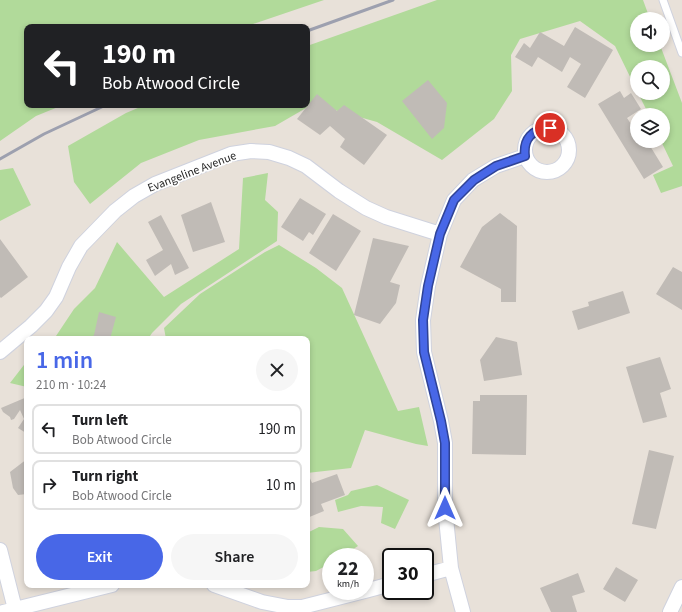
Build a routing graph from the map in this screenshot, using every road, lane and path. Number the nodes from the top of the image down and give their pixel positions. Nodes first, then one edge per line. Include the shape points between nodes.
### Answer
1 (663, 0) edge
2 (682, 53) edge
3 (525, 156) dead end
4 (440, 234) junction
5 (0, 352) edge
6 (0, 550) edge
7 (451, 568) junction
8 (434, 573) edge
9 (682, 587) edge
10 (100, 588) edge
11 (222, 588) edge
12 (330, 600) edge
13 (9, 610) edge
14 (463, 612) edge
15 (670, 612) edge

1 - 2 lane
3 - 4 street via 496,166 474,180 454,200
4 - 5 street, Evangeline Avenue via 386,218 366,208 306,166 289,158 269,152 231,154 156,184 134,196 115,211 81,246 56,297 46,311
4 - 7 street via 423,320 424,352 445,443 445,508
6 - 13 street
7 - 8 street
7 - 14 street
9 - 15 street
10 - 13 street
11 - 12 street via 262,602 288,607 302,607

